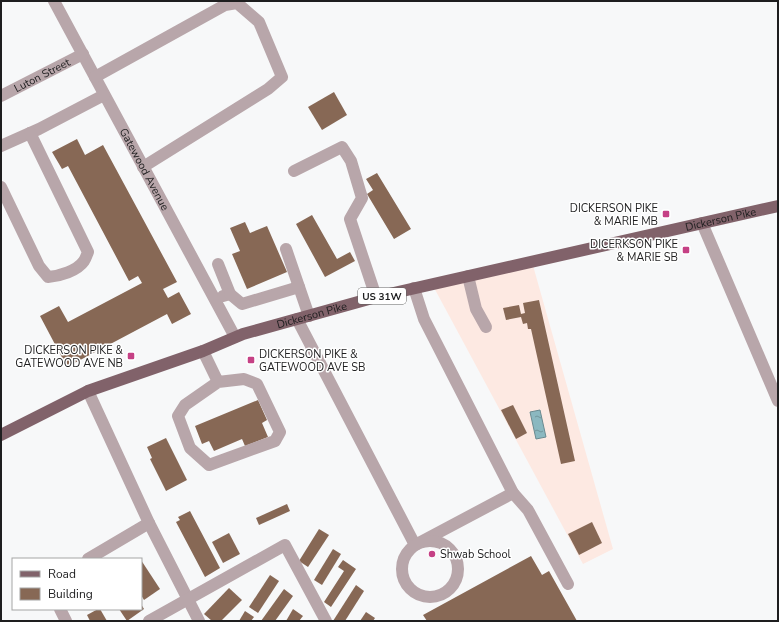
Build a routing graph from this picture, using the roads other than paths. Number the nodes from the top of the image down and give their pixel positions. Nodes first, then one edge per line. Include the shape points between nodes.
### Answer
1 (54, 1) edge
2 (83, 54) junction
3 (95, 77) junction
4 (104, 95) junction
5 (1, 96) edge
6 (30, 133) junction
7 (1, 146) edge
8 (143, 167) junction
9 (294, 171) dead end
10 (1, 187) edge
11 (778, 206) edge
12 (702, 223) junction
13 (286, 249) dead end
14 (218, 264) dead end
15 (468, 276) junction
16 (299, 287) junction
17 (414, 288) junction
18 (230, 294) junction
19 (376, 297) junction
20 (214, 299) junction
21 (309, 316) junction
22 (297, 319) junction
23 (486, 327) dead end
24 (236, 337) junction
25 (202, 351) junction
26 (218, 382) junction
27 (88, 391) junction
28 (778, 401) edge
29 (1, 435) edge
30 (513, 493) junction
31 (149, 523) junction
32 (448, 527) junction
33 (415, 545) junction
34 (449, 549) junction
35 (90, 558) edge
36 (568, 584) dead end
37 (187, 600) junction
38 (60, 610) edge
39 (66, 621) edge
40 (149, 621) edge
41 (199, 621) edge
42 (326, 621) edge

1 - 2 street, Gatewood Avenue
2 - 3 street, Gatewood Avenue
2 - 5 street, Luton Street
3 - 4 street, Gatewood Avenue
3 - 8 street via 225,5 237,3 259,22 282,77 268,89
4 - 6 street
4 - 8 street, Gatewood Avenue
6 - 7 street
6 - 10 street via 88,252 84,261 76,268 58,276 48,277
8 - 20 street, Gatewood Avenue
9 - 19 street via 342,147 351,161 362,198 350,219
11 - 12 main road, Dickerson Pike / US 31W
12 - 15 main road, Dickerson Pike / US 31W
12 - 28 street
13 - 16 street
14 - 18 street
15 - 17 main road, Dickerson Pike / US 31W
15 - 23 street via 476,308
16 - 18 street via 242,304
16 - 21 street
17 - 19 main road, Dickerson Pike / US 31W
17 - 30 street via 424,319
18 - 20 street
19 - 21 main road, Dickerson Pike / US 31W
20 - 24 street, Gatewood Avenue
21 - 22 main road, Dickerson Pike / US 31W
22 - 24 main road, Dickerson Pike / US 31W
22 - 33 street
24 - 25 main road, Dickerson Pike / US 31W
25 - 26 street
25 - 27 main road, Dickerson Pike / US 31W
26 - 26 street via 244,379 257,384 280,432 275,441 208,466 190,448 178,416 185,405
27 - 29 main road, Dickerson Pike / US 31W
27 - 31 street
30 - 32 street
30 - 36 street via 528,510
31 - 35 street
31 - 37 street
32 - 33 street
32 - 34 street
33 - 34 street via 432,541
33 - 34 street via 403,559 403,578 414,593 423,596 441,595 449,590 454,582 458,564
37 - 40 street
37 - 41 street
37 - 42 street via 285,546
38 - 39 street

